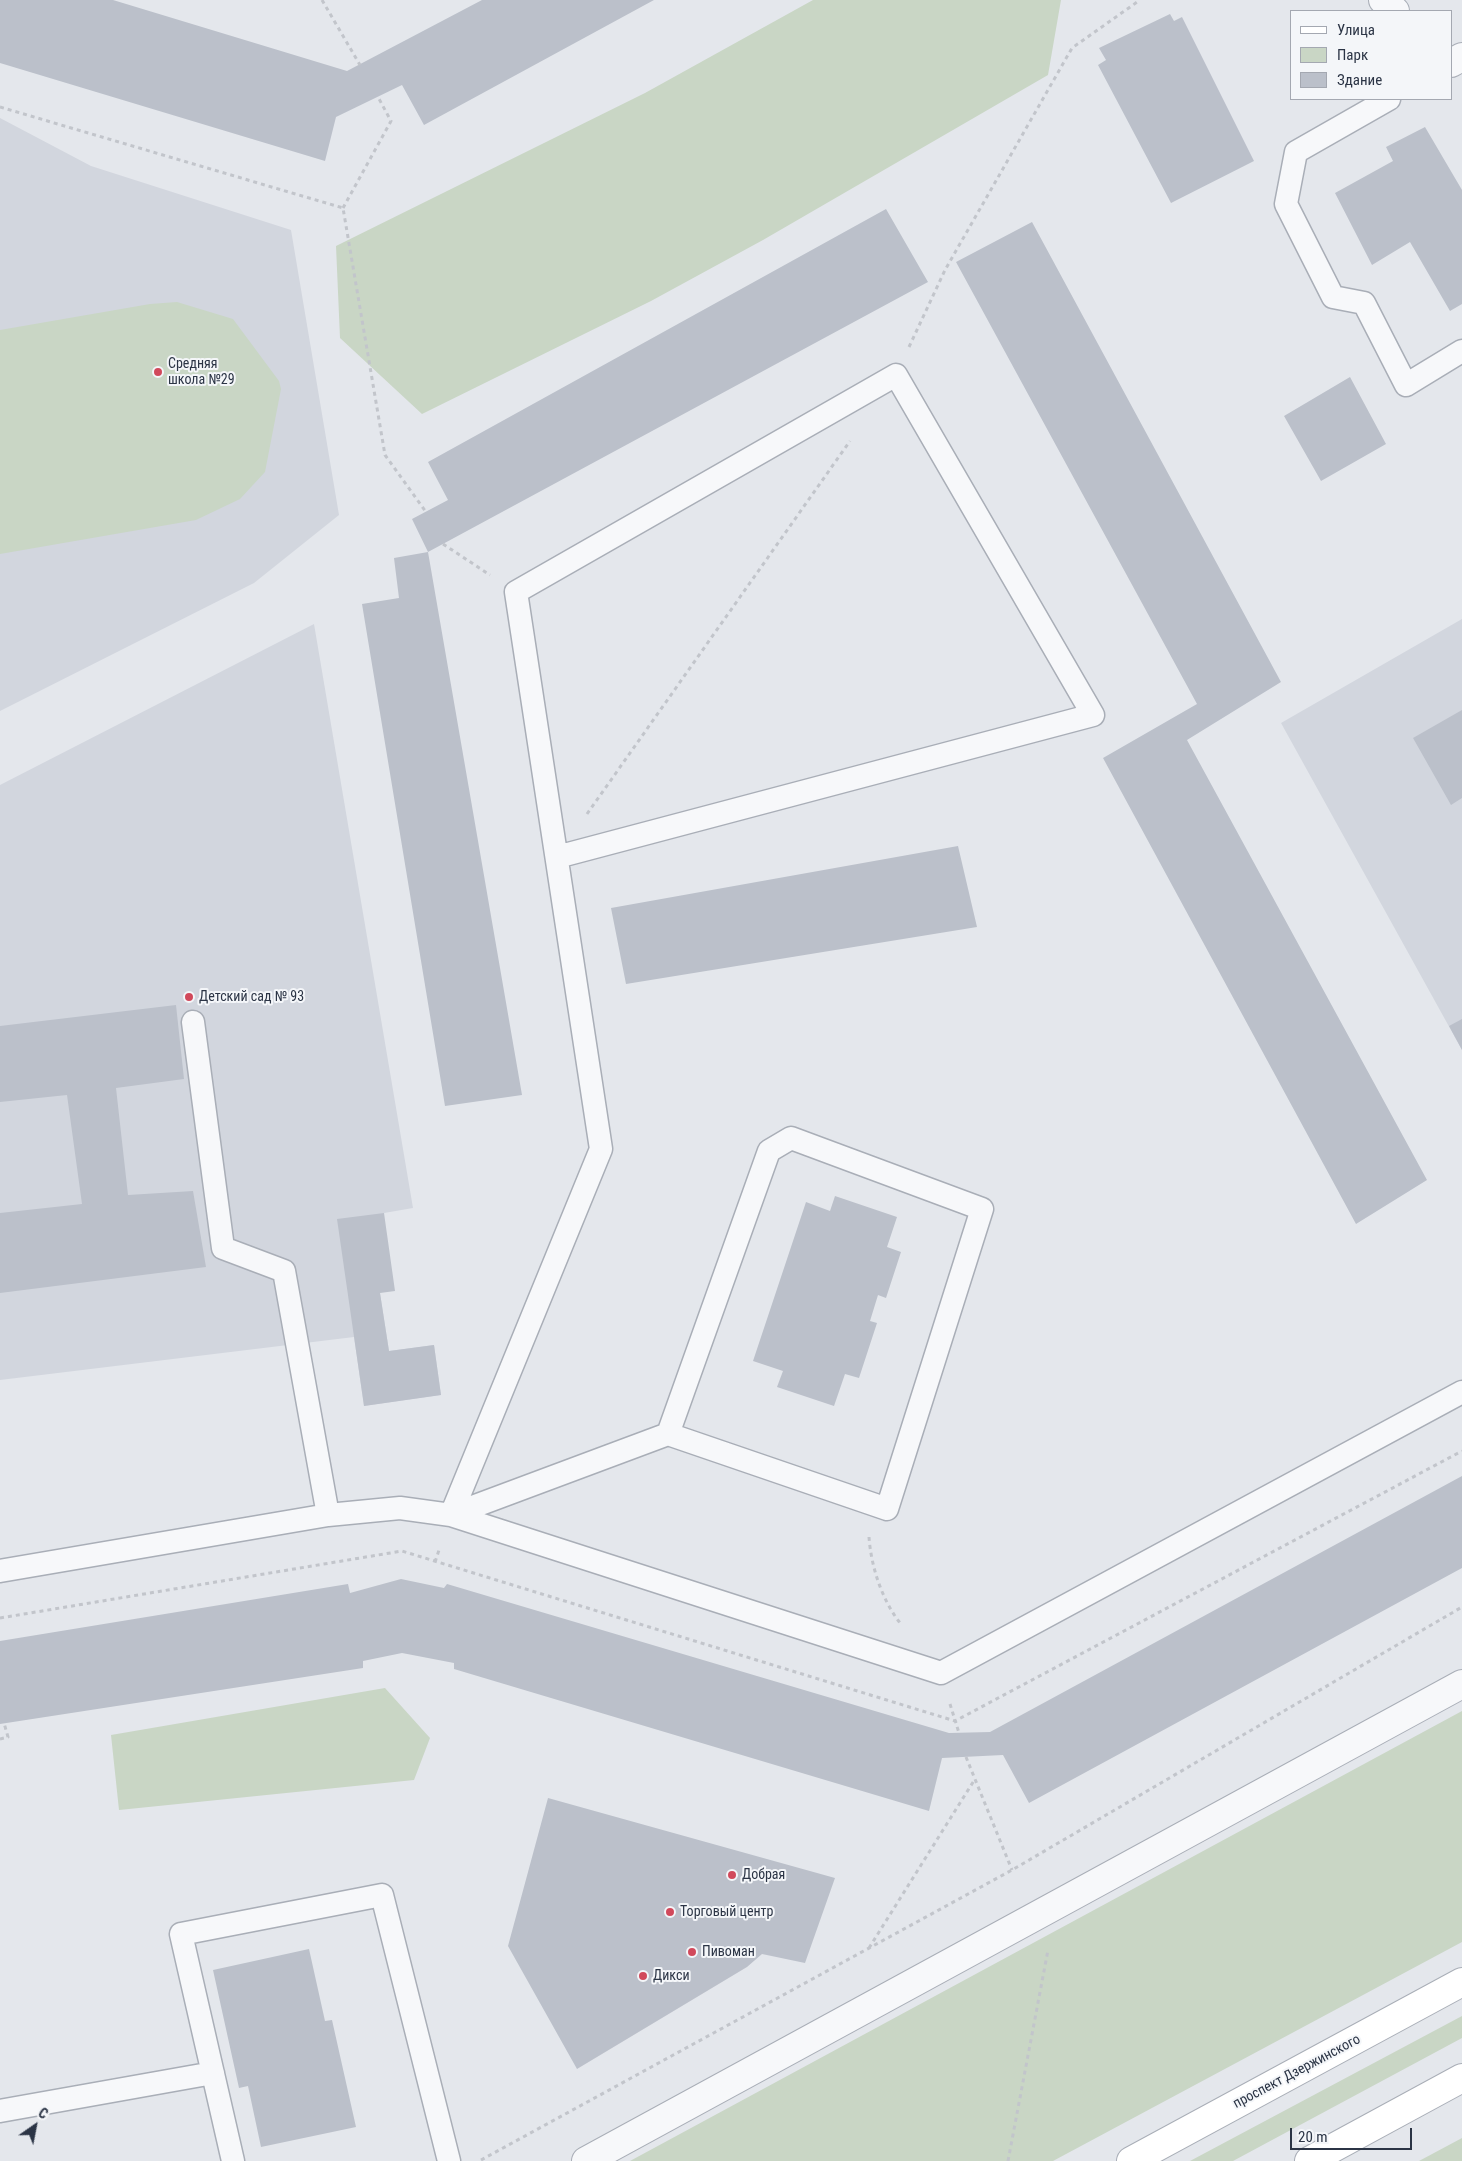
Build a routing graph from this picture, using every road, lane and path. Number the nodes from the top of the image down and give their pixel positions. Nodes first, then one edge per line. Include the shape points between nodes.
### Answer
1 (322, 0) edge
2 (1140, 0) edge
3 (1383, 0) edge
4 (1394, 10) edge
5 (360, 64) dead end
6 (378, 97) dead end
7 (1387, 100) edge
8 (0, 107) edge
9 (343, 208) junction
10 (1462, 351) edge
11 (896, 375) junction
12 (850, 440) dead end
13 (426, 512) dead end
14 (443, 544) dead end
15 (516, 592) junction
16 (557, 857) junction
17 (193, 1022) dead end
18 (1462, 1392) edge
19 (668, 1434) junction
20 (867, 1502) junction
21 (328, 1515) junction
22 (451, 1515) junction
23 (0, 1571) edge
24 (1462, 1607) edge
25 (906, 1631) dead end
26 (1462, 1684) edge
27 (955, 1721) dead end
28 (4, 1723) dead end
29 (959, 1733) dead end
30 (0, 1739) edge
31 (966, 1757) dead end
32 (975, 1779) junction
33 (1012, 1870) junction
34 (1050, 1945) dead end
35 (869, 1948) junction
36 (1462, 1982) edge
37 (213, 2073) junction
38 (1462, 2078) edge
39 (0, 2111) edge
40 (233, 2161) edge
41 (449, 2161) edge
42 (479, 2161) edge
43 (586, 2161) edge
44 (1008, 2161) edge
45 (1131, 2161) edge
46 (1309, 2161) edge

1 - 5 path
2 - 11 path via 1072,48 945,270
3 - 4 street
6 - 9 path via 391,121
7 - 10 lane via 1296,152 1286,204 1332,297 1364,302 1406,385
8 - 9 path
9 - 13 path via 385,456
11 - 15 lane
11 - 16 lane via 1093,715
12 - 16 path
14 - 15 path
15 - 16 lane
16 - 22 lane via 601,1149
17 - 21 lane via 223,1248 284,1271
18 - 22 lane via 941,1673
19 - 20 lane
19 - 20 lane via 769,1151 791,1138 982,1209 887,1509
19 - 22 lane
20 - 25 path via 870,1553 889,1609
21 - 22 lane via 400,1508
21 - 23 lane
24 - 33 path
26 - 43 street
27 - 29 path
28 - 30 path via 8,1737
31 - 32 path
32 - 33 path
32 - 35 path
33 - 35 path
34 - 44 path
35 - 42 path
36 - 45 main road, проспект Дзержинского
37 - 39 lane
37 - 40 lane
37 - 41 lane via 181,1934 382,1895
38 - 46 main road

